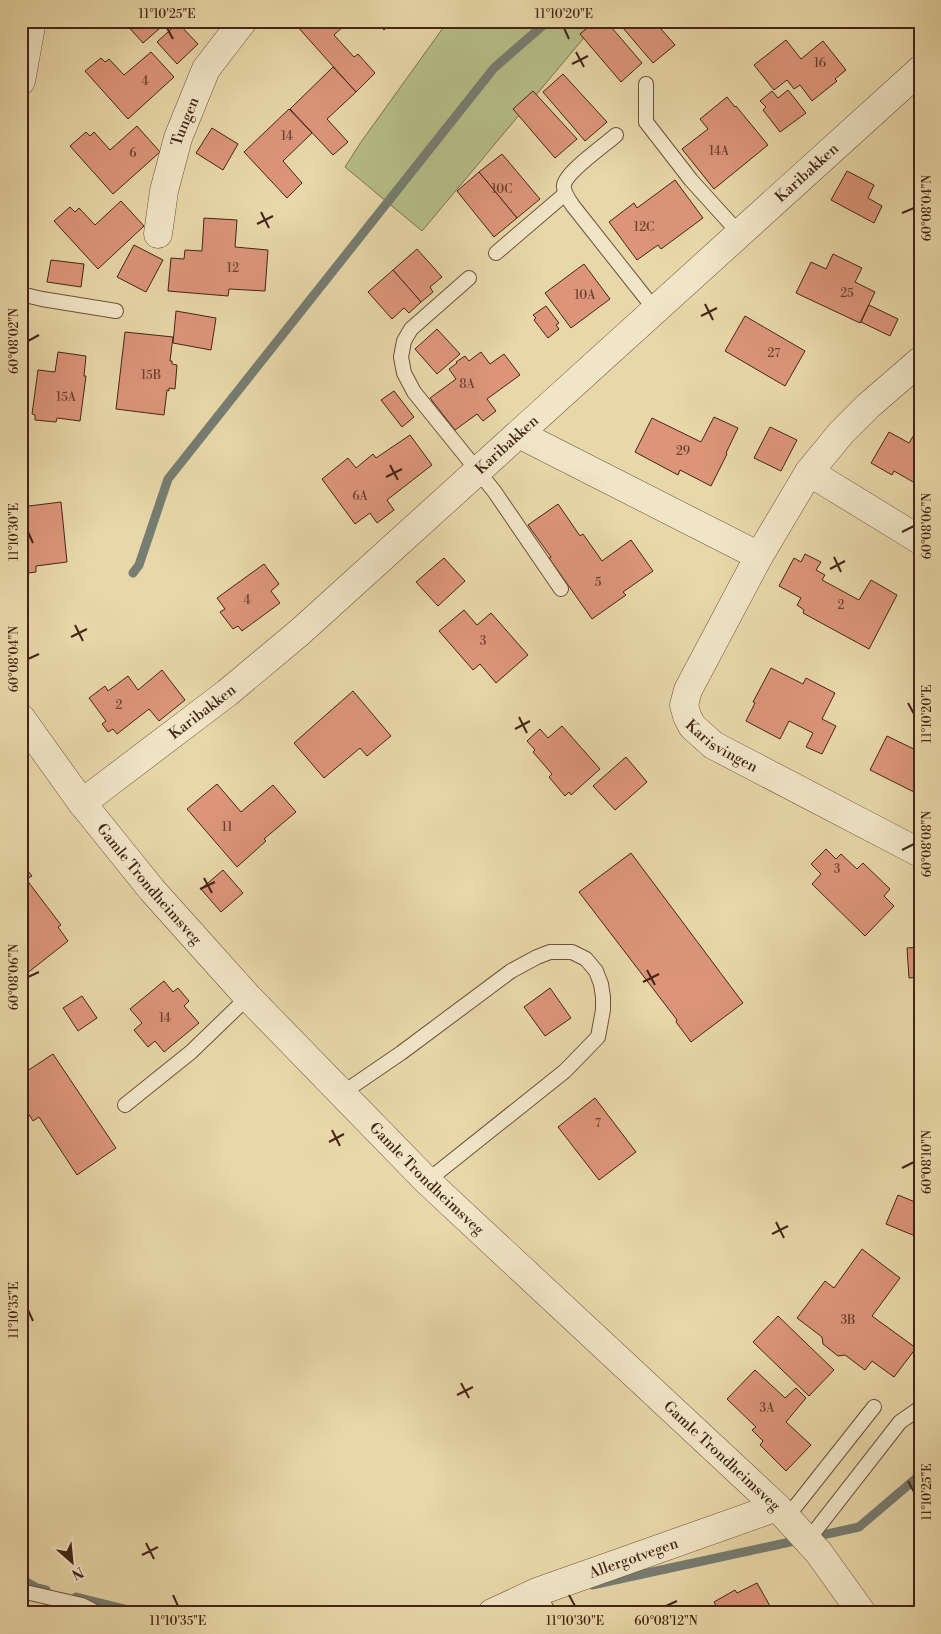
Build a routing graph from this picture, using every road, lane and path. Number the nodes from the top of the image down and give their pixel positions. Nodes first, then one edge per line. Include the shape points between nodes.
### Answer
1 (32, 21) edge
2 (243, 21) edge
3 (920, 70) edge
4 (21, 81) edge
5 (646, 84) dead end
6 (616, 135) dead end
7 (565, 194) junction
8 (739, 233) junction
9 (158, 234) dead end
10 (496, 253) dead end
11 (469, 278) dead end
12 (21, 294) edge
13 (656, 310) junction
14 (116, 311) dead end
15 (917, 368) edge
16 (519, 434) junction
17 (478, 470) junction
18 (809, 472) junction
19 (920, 540) edge
20 (759, 556) junction
21 (561, 588) dead end
22 (21, 718) edge
23 (82, 803) junction
24 (920, 853) edge
25 (248, 997) junction
26 (341, 1094) junction
27 (125, 1105) dead end
28 (427, 1181) junction
29 (874, 1407) dead end
30 (920, 1408) edge
31 (782, 1512) junction
32 (808, 1540) junction
33 (21, 1591) edge
34 (543, 1603) edge
35 (97, 1613) edge
36 (492, 1613) edge
37 (862, 1613) edge

1 - 4 street
2 - 9 street, Tungen via 206,70 178,138 164,191
3 - 8 street, Karibakken
5 - 8 lane via 646,122
6 - 7 lane via 568,175
7 - 10 lane
7 - 13 lane
8 - 13 street, Karibakken
11 - 17 lane via 411,329 404,341 401,357 404,373 414,392
12 - 14 lane
13 - 16 street, Karibakken
15 - 18 street, Karisvingen via 868,406
16 - 17 street, Karibakken
16 - 20 street
17 - 21 lane
17 - 23 street, Karibakken via 228,693
18 - 19 street
18 - 20 street, Karisvingen
20 - 24 street, Karisvingen via 688,690 684,705 692,726 713,745
22 - 23 street, Gamle Trondheimsveg
23 - 25 street, Gamle Trondheimsveg via 152,890
25 - 26 street, Gamle Trondheimsveg
25 - 27 lane via 191,1052
26 - 28 street, Gamle Trondheimsveg
26 - 28 lane via 511,970 550,952 572,952 586,959 596,971 604,997 598,1037 565,1071
28 - 31 street, Gamle Trondheimsveg
29 - 31 lane
30 - 32 lane via 900,1422
31 - 32 street, Gamle Trondheimsveg
31 - 34 street, Allergotvegen
32 - 37 street, Gamle Trondheimsveg
33 - 35 lane via 82,1605
34 - 36 street, Allergotvegen

